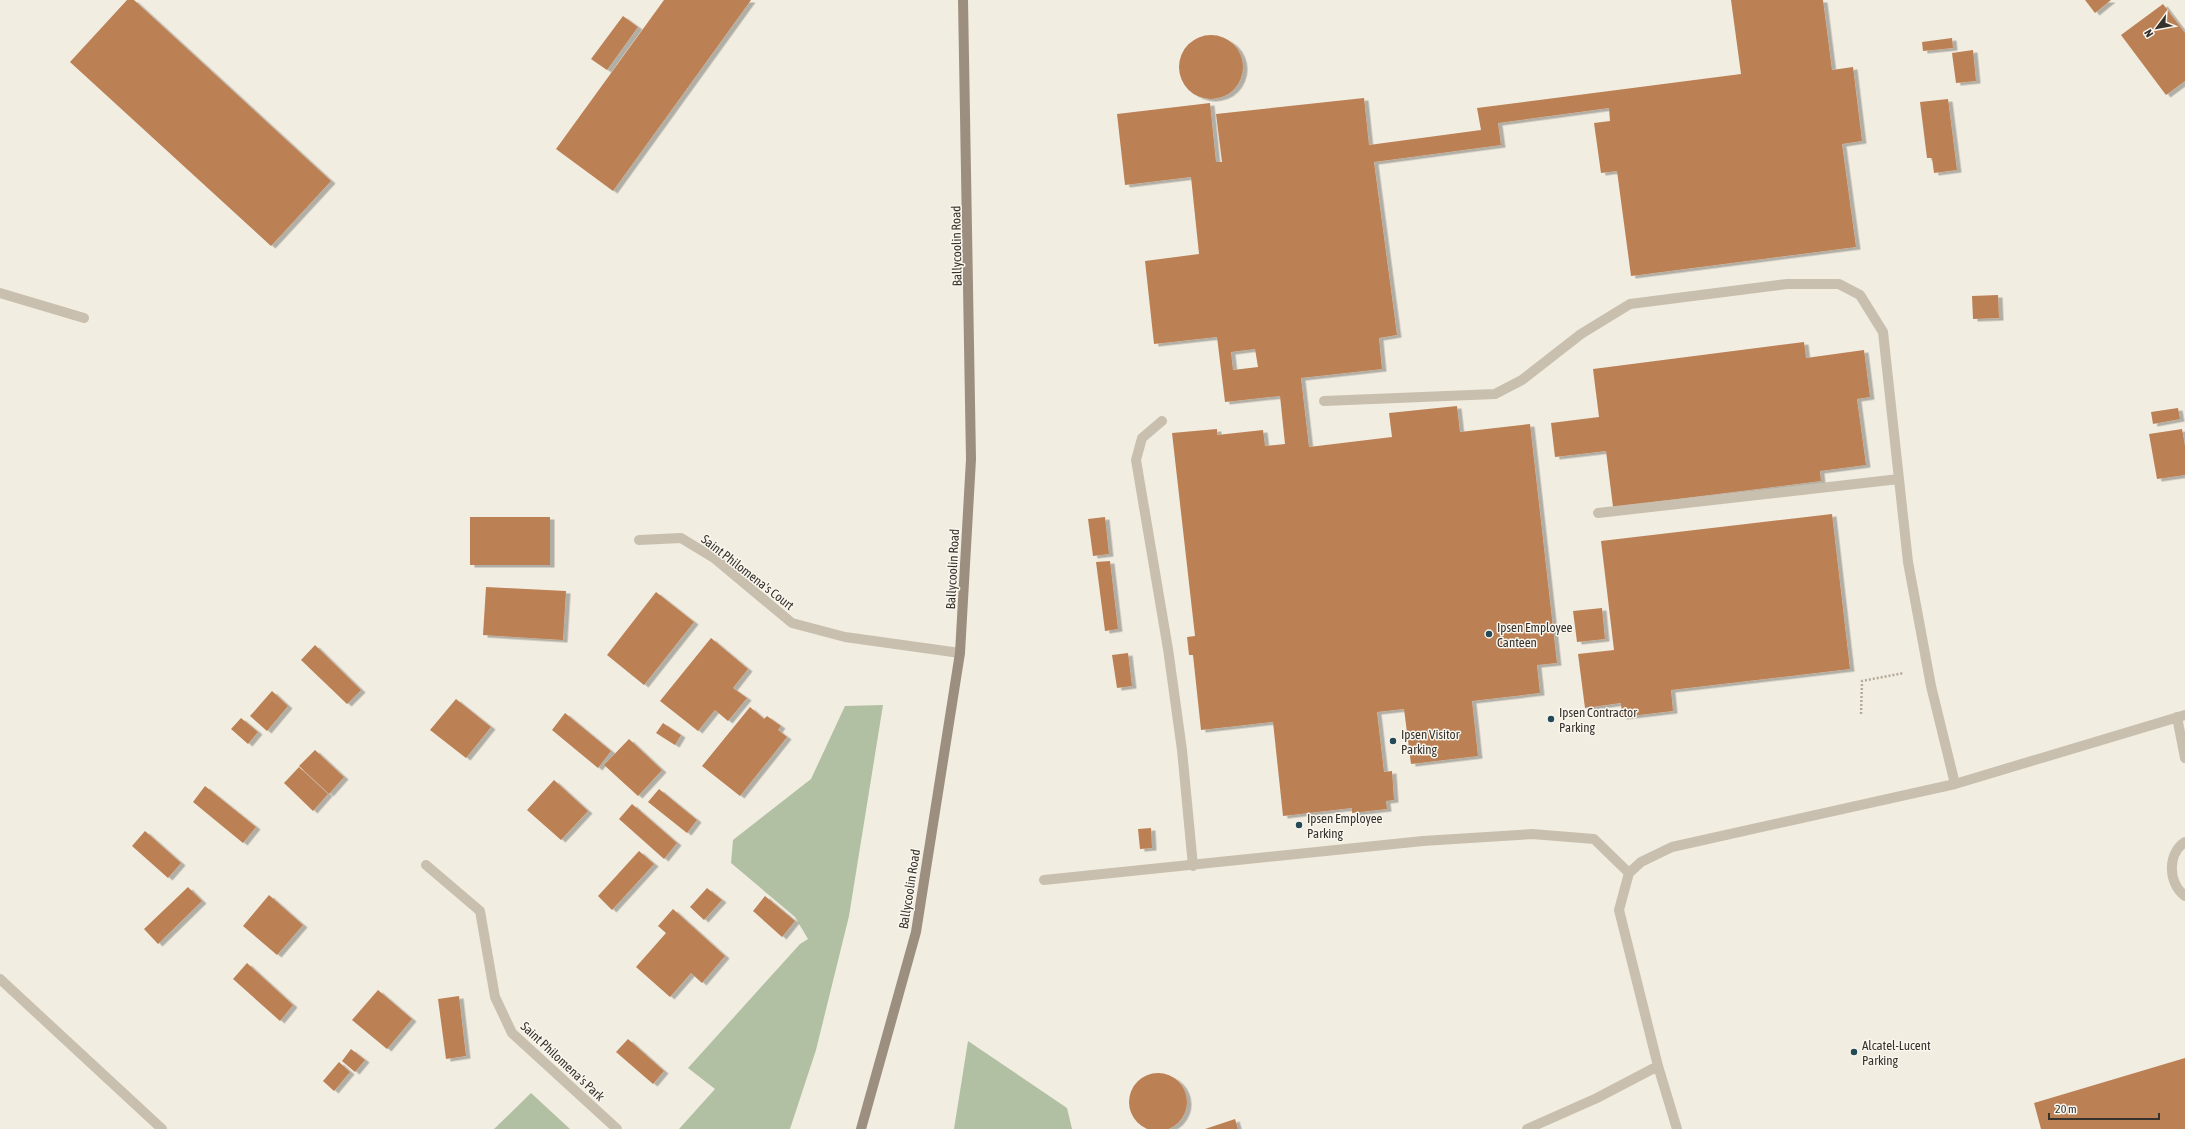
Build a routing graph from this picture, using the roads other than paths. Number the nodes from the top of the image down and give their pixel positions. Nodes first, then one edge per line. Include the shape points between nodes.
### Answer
1 (963, 0) edge
2 (0, 293) edge
3 (84, 318) dead end
4 (1324, 401) dead end
5 (1162, 421) dead end
6 (1899, 479) junction
7 (1598, 513) dead end
8 (639, 540) dead end
9 (960, 653) junction
10 (2181, 716) edge
11 (2185, 758) edge
12 (1955, 784) junction
13 (2185, 842) edge
14 (426, 865) dead end
15 (1193, 866) junction
16 (1629, 873) junction
17 (1044, 880) dead end
18 (2185, 896) edge
19 (0, 979) edge
20 (1658, 1066) junction
21 (162, 1129) edge
22 (617, 1129) edge
23 (861, 1129) edge
24 (1527, 1129) edge
25 (1677, 1129) edge

1 - 9 main road, Ballycoolin Road via 972,460
2 - 3 street
4 - 6 street via 1495,394 1522,380 1581,334 1630,304 1787,284 1839,284 1860,295 1883,332
5 - 15 street via 1142,438 1136,460 1177,711
6 - 7 street
6 - 12 street via 1908,562 1926,665
8 - 9 street, Saint Philomena's Court via 681,538 714,558 792,623 846,637
9 - 23 main road, Ballycoolin Road via 916,932
10 - 11 street
10 - 12 street
12 - 16 street via 1672,847 1641,862
13 - 18 street via 2176,852 2172,862 2175,884
14 - 22 street, Saint Philomena's Park via 480,911 495,997 512,1033
15 - 16 street via 1423,841 1532,834 1594,839
15 - 17 street
16 - 20 street via 1619,910
19 - 21 street
20 - 24 street via 1597,1098
20 - 25 street

